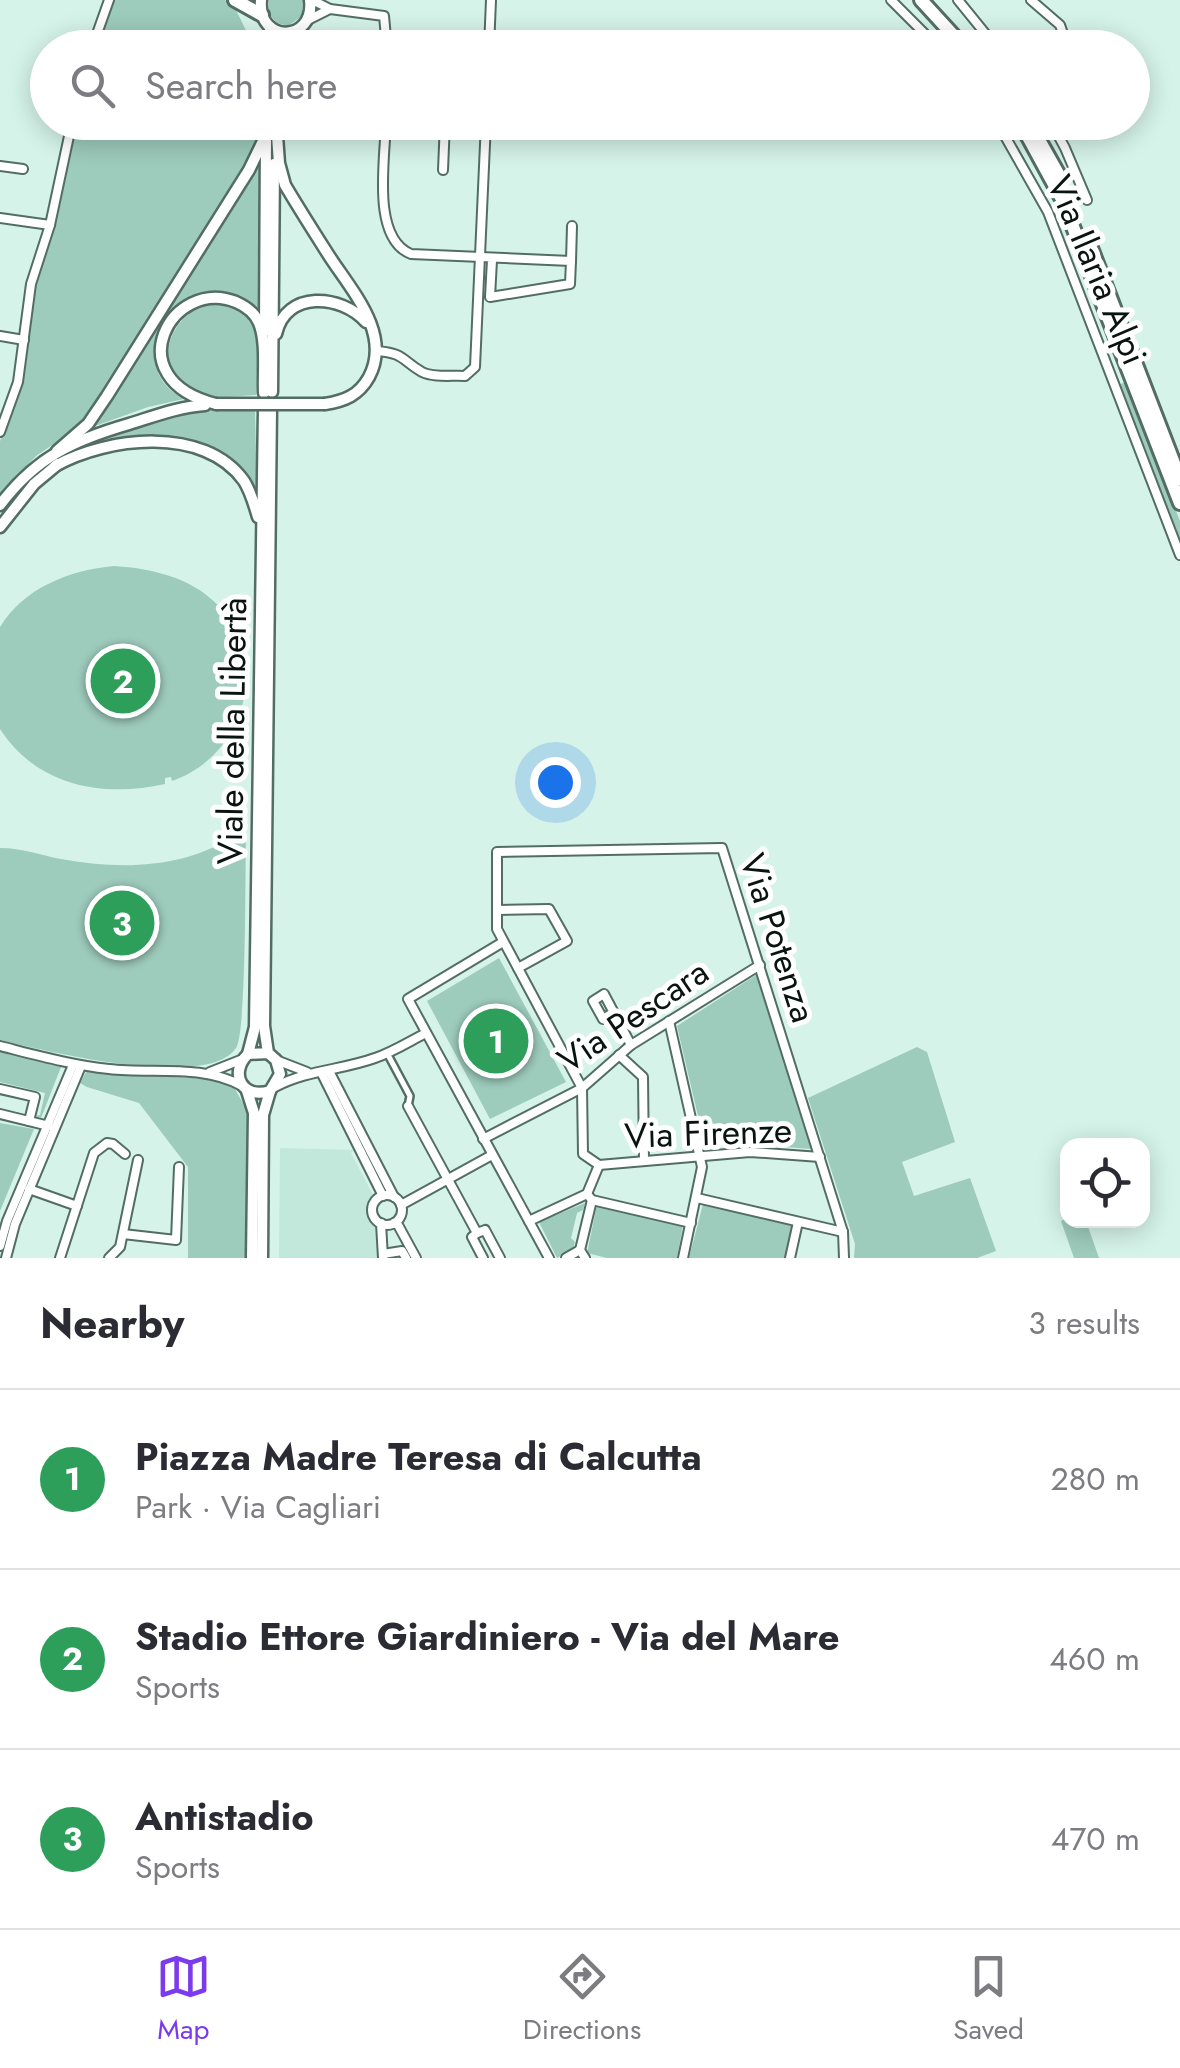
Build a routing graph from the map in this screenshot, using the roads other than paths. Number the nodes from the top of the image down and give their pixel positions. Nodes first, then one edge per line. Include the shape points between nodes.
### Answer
1 (109, 0) edge
2 (235, 0) edge
3 (262, 0) edge
4 (311, 0) edge
5 (491, 0) edge
6 (892, 0) edge
7 (921, 0) edge
8 (932, 0) edge
9 (958, 0) edge
10 (1031, 0) edge
11 (330, 9) junction
12 (266, 21) junction
13 (306, 22) junction
14 (98, 30) edge
15 (268, 30) edge
16 (278, 30) edge
17 (296, 30) edge
18 (385, 30) edge
19 (490, 30) edge
20 (922, 30) edge
21 (948, 30) edge
22 (960, 30) edge
23 (983, 30) edge
24 (1062, 30) edge
25 (68, 140) edge
26 (263, 140) edge
27 (266, 140) edge
28 (275, 140) edge
29 (277, 140) edge
30 (386, 140) edge
31 (445, 140) edge
32 (485, 140) edge
33 (1007, 140) edge
34 (1030, 140) edge
35 (1039, 140) edge
36 (1061, 140) edge
37 (0, 166) edge
38 (23, 169) dead end
39 (444, 170) dead end
40 (1087, 200) dead end
41 (0, 218) edge
42 (50, 225) junction
43 (572, 226) dead end
44 (480, 260) junction
45 (492, 260) junction
46 (572, 261) junction
47 (490, 297) junction
48 (489, 310) dead end
49 (374, 335) junction
50 (0, 336) edge
51 (24, 340) junction
52 (376, 351) junction
53 (268, 393) junction
54 (216, 404) junction
55 (128, 424) junction
56 (0, 432) edge
57 (57, 451) junction
58 (56, 466) junction
59 (1180, 479) edge
60 (29, 480) junction
61 (1180, 504) edge
62 (0, 505) edge
63 (0, 527) edge
64 (262, 539) junction
65 (1180, 555) edge
66 (497, 910) junction
67 (503, 942) junction
68 (760, 965) junction
69 (518, 968) junction
70 (614, 1012) dead end
71 (670, 1022) junction
72 (426, 1033) junction
73 (632, 1045) junction
74 (0, 1046) edge
75 (387, 1052) junction
76 (619, 1055) junction
77 (245, 1056) junction
78 (272, 1057) junction
79 (77, 1065) junction
80 (325, 1071) junction
81 (307, 1072) junction
82 (208, 1073) junction
83 (245, 1088) junction
84 (582, 1088) junction
85 (0, 1089) edge
86 (272, 1089) junction
87 (408, 1106) joint
88 (0, 1114) edge
89 (29, 1121) junction
90 (51, 1127) junction
91 (483, 1138) junction
92 (125, 1154) dead end
93 (492, 1155) junction
94 (700, 1156) junction
95 (820, 1157) junction
96 (138, 1160) dead end
97 (644, 1161) junction
98 (599, 1165) junction
99 (179, 1167) dead end
100 (447, 1179) junction
101 (29, 1189) junction
102 (383, 1196) junction
103 (394, 1197) junction
104 (590, 1197) junction
105 (697, 1198) junction
106 (401, 1204) junction
107 (77, 1206) junction
108 (529, 1221) junction
109 (798, 1222) junction
110 (394, 1223) junction
111 (691, 1223) junction
112 (382, 1224) junction
113 (843, 1232) junction
114 (477, 1233) junction
115 (123, 1234) junction
116 (0, 1246) edge
117 (583, 1254) edge
118 (383, 1256) edge
119 (6, 1258) edge
120 (60, 1258) edge
121 (108, 1258) edge
122 (252, 1258) edge
123 (262, 1258) edge
124 (406, 1258) edge
125 (416, 1258) edge
126 (483, 1258) edge
127 (500, 1258) edge
128 (549, 1258) edge
129 (566, 1258) edge
130 (682, 1258) edge
131 (790, 1258) edge
132 (844, 1258) edge

1 - 14 street
2 - 12 highway
3 - 12 main road
4 - 11 street
4 - 13 main road
5 - 19 street
6 - 20 street
7 - 21 highway
8 - 22 highway
9 - 23 street
10 - 24 street
11 - 13 street
11 - 18 street via 384,16
12 - 15 main road
12 - 16 main road
13 - 17 main road
25 - 42 street
26 - 57 main road via 107,396
27 - 53 main road
28 - 53 main road
29 - 49 main road via 285,185
30 - 44 street via 384,218 393,242 411,254
31 - 39 street
32 - 44 street
33 - 65 street, Via Ilaria Alpi via 1048,212
34 - 61 highway via 1063,201
35 - 59 highway via 1071,200
36 - 40 street
37 - 38 street
41 - 42 street
42 - 51 street via 31,284
43 - 46 street
44 - 45 street
44 - 52 street via 470,374 427,374 407,359
45 - 46 street
45 - 47 street
46 - 47 street via 570,284
47 - 48 street
49 - 52 main road
49 - 53 main road via 362,316 340,303 294,308 278,326
50 - 51 street
51 - 56 street
52 - 54 main road, bridge via 357,392 325,404
53 - 54 main road via 257,318 232,300 206,298 176,314 161,353 179,390
54 - 55 main road
55 - 57 main road
55 - 58 main road
57 - 60 main road
58 - 60 main road
58 - 64 main road via 90,449 126,442 204,452 244,482
60 - 62 main road
60 - 63 main road
64 - 77 main road, Viale della Libertà via 255,1026
64 - 78 main road, Viale della Libertà via 268,408 264,1026
66 - 67 street
66 - 68 street, Via Potenza via 497,852 722,848
66 - 69 street via 549,909 567,941
67 - 69 street
67 - 72 street via 408,999
68 - 71 street, Via Pescara
68 - 95 street, Via Potenza
69 - 84 street
70 - 73 street
71 - 73 street, Via Pescara
71 - 94 street
72 - 75 street
72 - 91 street
73 - 76 street, Via Pescara
74 - 79 street
75 - 80 street
75 - 87 street via 410,1096
76 - 84 street, Via Pescara
76 - 97 street via 643,1077
77 - 78 main road
77 - 82 street
77 - 83 main road, Viale della Libertà via 237,1072
78 - 81 street
78 - 86 main road, Viale della Libertà via 280,1074
79 - 82 street
79 - 90 street
80 - 81 street
80 - 102 street
80 - 103 street
81 - 86 street
82 - 83 street
83 - 86 main road via 258,1094
83 - 122 main road, Viale della Libertà via 254,1113
84 - 91 street, Via Pescara
84 - 98 street via 583,1154
85 - 89 street via 34,1097
86 - 123 main road, Viale della Libertà via 264,1115
87 - 100 street
88 - 89 street
89 - 90 street
90 - 101 street
90 - 116 street
91 - 93 street
92 - 107 street via 114,1144 100,1146
93 - 100 street
93 - 108 street
94 - 95 street, Via Firenze
94 - 97 street, Via Firenze
94 - 105 street
95 - 113 street, Via Potenza
96 - 115 street
97 - 98 street, Via Firenze
98 - 104 street
99 - 115 street via 176,1240
100 - 106 street
100 - 114 street
101 - 107 street
101 - 119 street
102 - 103 street
102 - 112 street via 373,1209
103 - 106 street
104 - 108 street
104 - 111 street
104 - 117 street
105 - 109 street
105 - 111 street
106 - 110 street
107 - 120 street
108 - 128 street
109 - 113 street
109 - 131 street
110 - 112 street
110 - 125 street
111 - 130 street
112 - 118 street
113 - 132 street, Via Potenza
114 - 126 street via 472,1238
114 - 127 street via 485,1230
115 - 121 street
117 - 129 street
118 - 124 street via 396,1249

